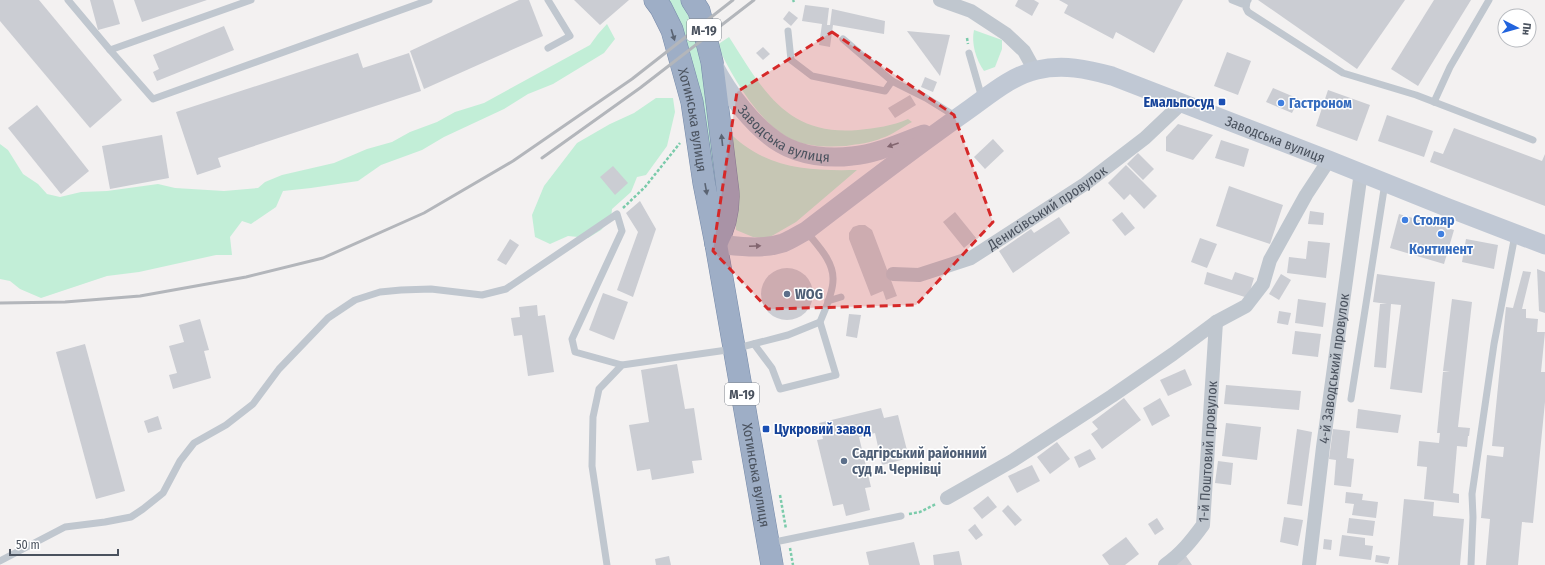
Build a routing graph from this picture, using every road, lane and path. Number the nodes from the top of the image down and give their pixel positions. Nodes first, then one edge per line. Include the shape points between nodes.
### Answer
1 (68, 0) edge
2 (251, 0) edge
3 (429, 0) edge
4 (548, 0) edge
5 (656, 0) edge
6 (692, 0) edge
7 (940, 0) edge
8 (1232, 0) edge
9 (1489, 0) edge
10 (1247, 1) edge
11 (788, 31) dead end
12 (843, 38) dead end
13 (548, 48) dead end
14 (110, 50) junction
15 (968, 53) dead end
16 (712, 62) junction
17 (1035, 71) junction
18 (892, 81) junction
19 (983, 100) junction
20 (1183, 102) junction
21 (1434, 102) junction
22 (950, 122) junction
23 (681, 140) dead end
24 (1533, 140) dead end
25 (1329, 160) junction
26 (1361, 172) junction
27 (1385, 182) junction
28 (617, 214) junction
29 (806, 231) junction
30 (1515, 234) junction
31 (716, 244) junction
32 (1545, 245) edge
33 (893, 274) dead end
34 (840, 297) dead end
35 (828, 301) junction
36 (820, 322) junction
37 (1216, 322) junction
38 (744, 346) junction
39 (622, 365) junction
40 (1351, 399) dead end
41 (947, 498) joint
42 (901, 516) joint
43 (768, 543) junction
44 (0, 561) edge
45 (607, 565) edge
46 (772, 565) edge
47 (1165, 565) edge
48 (1309, 565) edge
49 (1471, 565) edge

1 - 14 lane
2 - 14 lane
3 - 14 lane via 153,99
4 - 13 lane via 570,36
5 -> 31 highway, Хотинська вулиця / М-19 via 672,30 692,102
6 - 16 highway, Заводська вулиця / М-19 via 699,12
7 - 17 street via 971,12 1006,34 1024,51
8 - 10 lane via 1242,4
9 - 21 lane via 1450,67
10 - 21 lane via 1248,12 1343,73
11 - 18 lane via 791,60 812,76 885,91
12 - 18 lane
15 - 19 lane
22 -> 16 main road, Заводська вулиця via 870,153 834,157 814,156 781,144 766,133 744,110 720,78
31 -> 16 highway, Хотинська вулиця / М-19 via 724,230 729,207
17 - 19 main road, Заводська вулиця via 1016,79
17 - 20 main road, Заводська вулиця via 1060,67 1092,71
18 - 22 lane via 926,98
19 - 22 main road, Заводська вулиця
20 - 25 main road, Заводська вулиця
20 - 33 street, Денисівський провулок via 1145,138 1085,184 971,258 919,275
21 - 24 lane
22 - 29 main road, Заводська вулиця
23 - 28 path via 645,187
25 - 26 main road, Заводська вулиця
25 - 37 street via 1306,195 1270,260 1262,284 1246,306
26 - 27 main road, Заводська вулиця
26 - 48 street, 4-й Заводський провулок
27 - 30 main road, Заводська вулиця
27 - 40 lane
28 - 39 lane via 622,231 572,339 575,352
28 - 44 lane via 506,289 482,295 431,288 401,290 380,292 355,300 328,318 280,369 253,404 226,425 194,443 180,461 163,493 143,509 131,517 65,527
31 -> 29 main road, Заводська вулиця via 741,247 783,243
29 - 35 lane via 824,253 831,267 833,280
30 - 32 main road, Заводська вулиця
30 - 49 lane via 1494,344 1472,494
31 - 38 highway, Хотинська вулиця / М-19
34 - 35 lane
35 - 36 lane
36 - 38 lane via 788,335
36 - 38 lane via 836,375 780,388 772,368
37 - 41 street via 1112,396
37 - 47 street, 1-й Поштовий провулок via 1203,525 1191,542
38 - 39 lane
38 - 43 highway, Хотинська вулиця / М-19
39 - 45 lane via 599,389 593,417 592,466
41 - 42 path via 920,512
42 - 43 lane
43 - 46 highway, Хотинська вулиця / М-19

